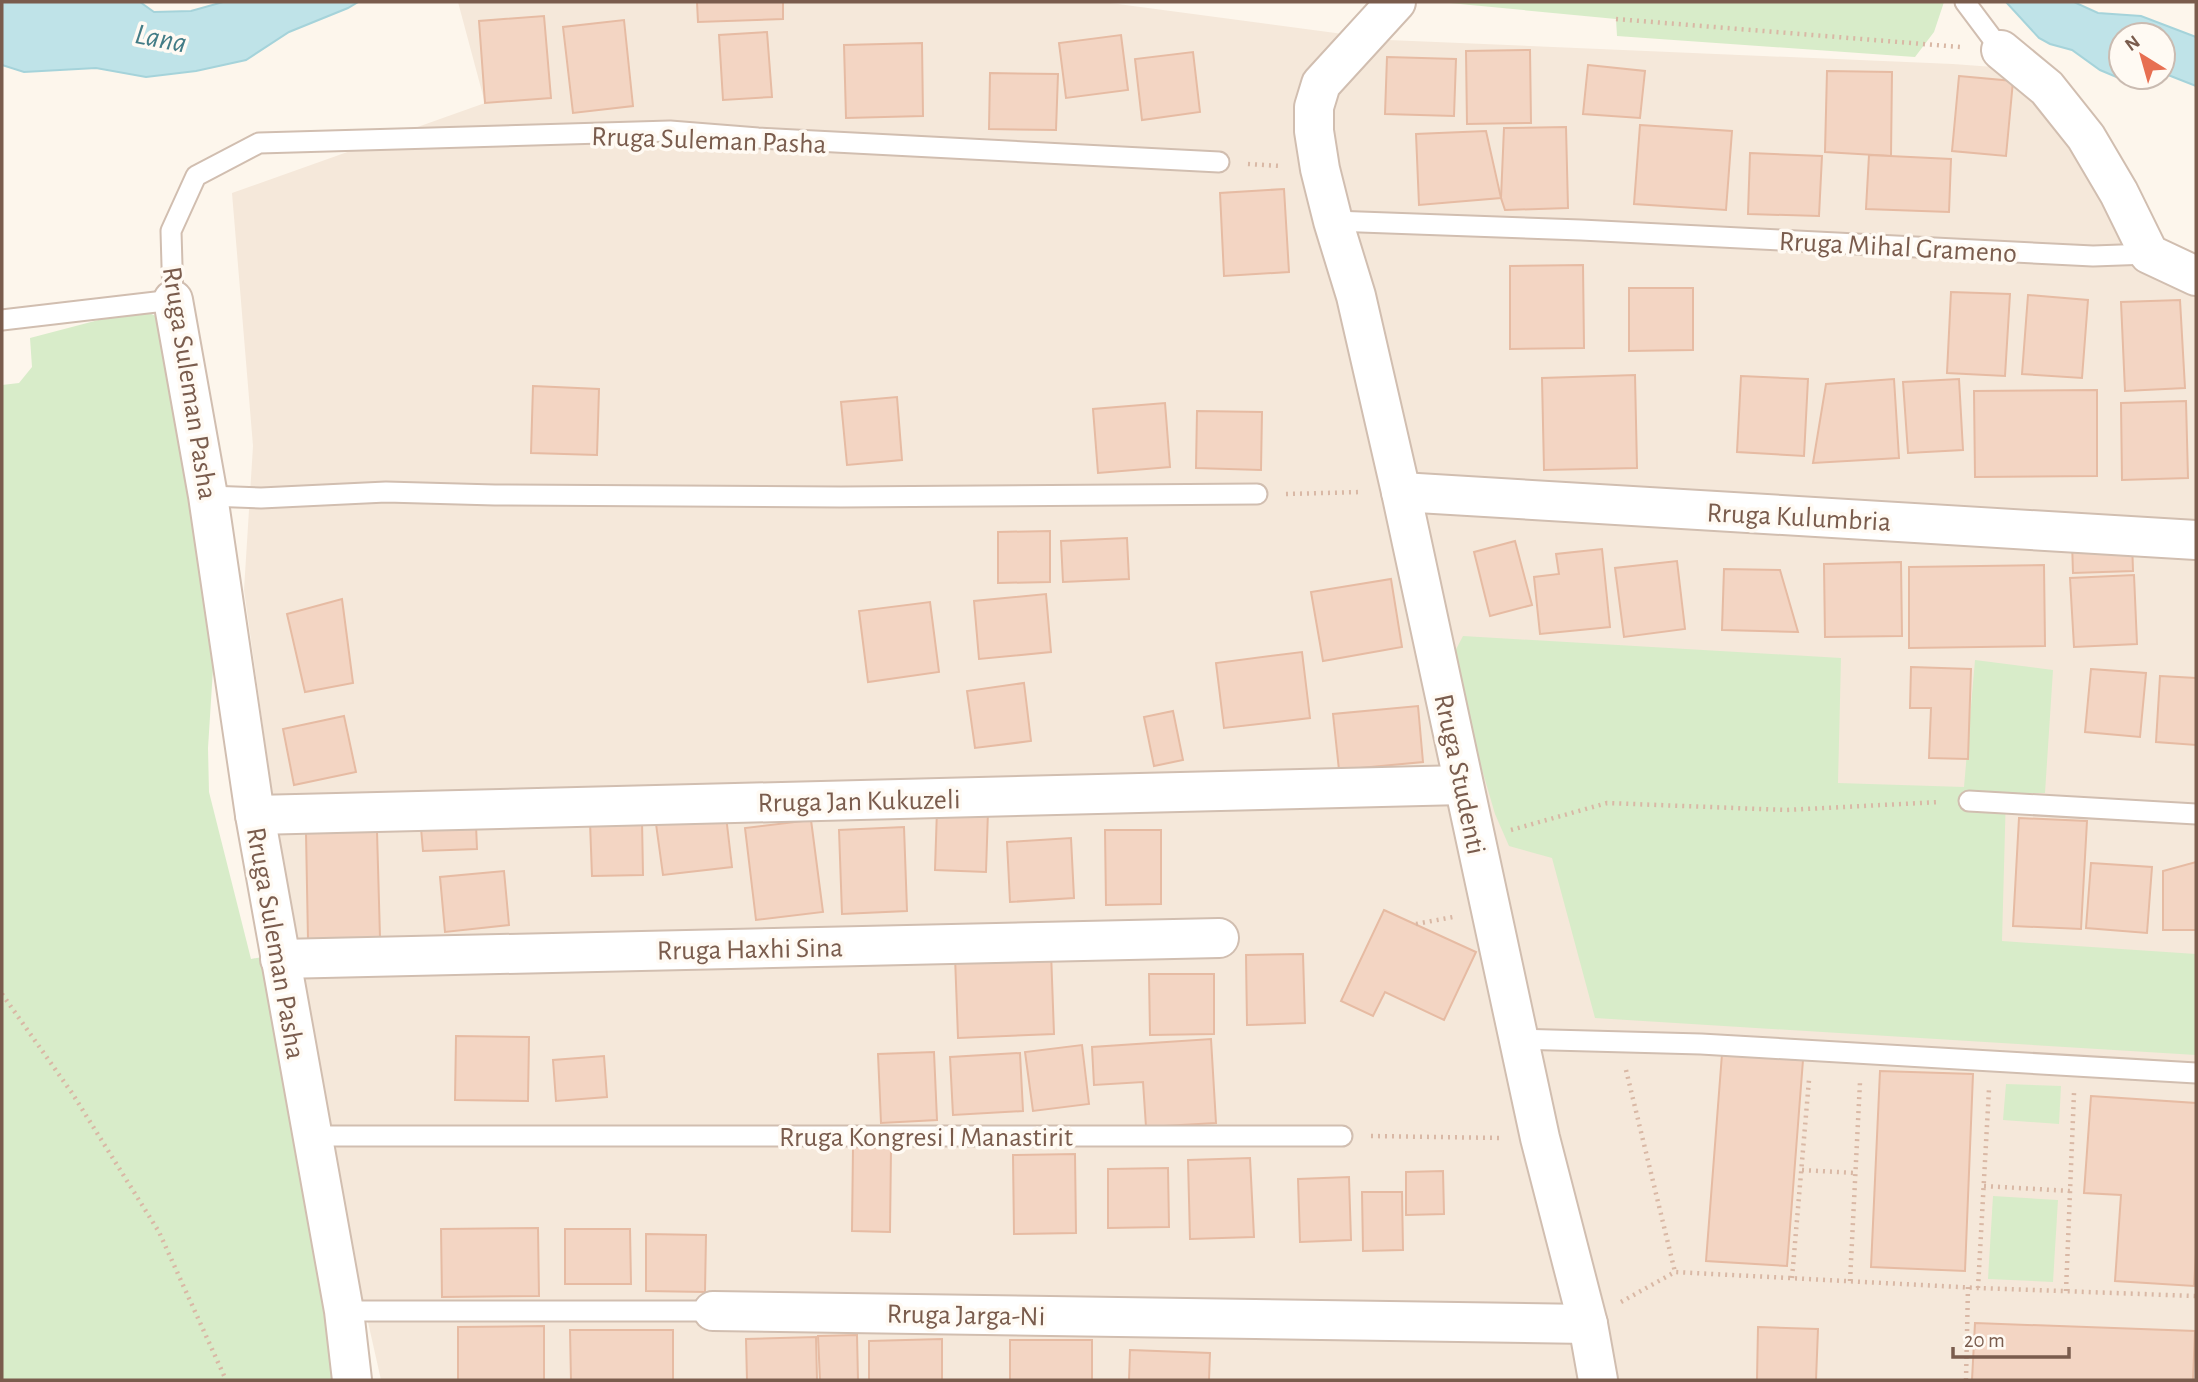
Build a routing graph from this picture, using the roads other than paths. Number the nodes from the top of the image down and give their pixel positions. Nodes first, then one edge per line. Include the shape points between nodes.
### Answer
1 (1396, 2) edge
2 (1965, 2) edge
3 (2001, 50) joint
4 (1219, 162) road end
5 (1333, 221) junction
6 (2148, 254) junction
7 (2196, 276) edge
8 (173, 300) junction
9 (2, 320) edge
10 (1401, 492) junction
11 (1257, 494) road end
12 (208, 496) junction
13 (2196, 540) edge
14 (1463, 785) junction
15 (1969, 801) road end
16 (2196, 814) edge
17 (255, 815) junction
18 (1219, 938) dead end
19 (280, 959) junction
20 (1519, 1039) junction
21 (2196, 1073) edge
22 (312, 1136) junction
23 (1342, 1136) road end
24 (344, 1311) junction
25 (713, 1311) joint
26 (1588, 1324) junction
27 (352, 1380) edge
28 (1598, 1380) edge

1 - 5 street, Rruga Studenti via 1321,84 1314,107 1320,169
2 - 3 lane
3 - 6 street via 2047,88 2086,136
4 - 8 lane, Rruga Suleman Pasha via 670,131 259,143 196,176 171,232
5 - 6 lane, Rruga Mihal Grameno via 2092,256
5 - 10 street, Rruga Studenti via 1356,296
6 - 7 street
8 - 9 lane
8 - 12 street, Rruga Suleman Pasha
10 - 13 street, Rruga Kulumbria
10 - 14 street, Rruga Studenti
11 - 12 lane via 841,498 386,492
12 - 17 street, Rruga Suleman Pasha
14 - 17 street, Rruga Jan Kukuzeli
14 - 20 street, Rruga Studenti
15 - 16 lane
17 - 19 street, Rruga Suleman Pasha
18 - 19 street, Rruga Haxhi Sina
19 - 22 street, Rruga Suleman Pasha
20 - 21 lane via 1812,1050
20 - 26 street, Rruga Studenti
22 - 23 lane, Rruga Kongresi I Manastirit
22 - 24 street, Rruga Suleman Pasha
24 - 25 lane, Rruga Jarga-Ni
24 - 27 street, Rruga Suleman Pasha
25 - 26 street, Rruga Jarga-Ni
26 - 28 street, Rruga Studenti

